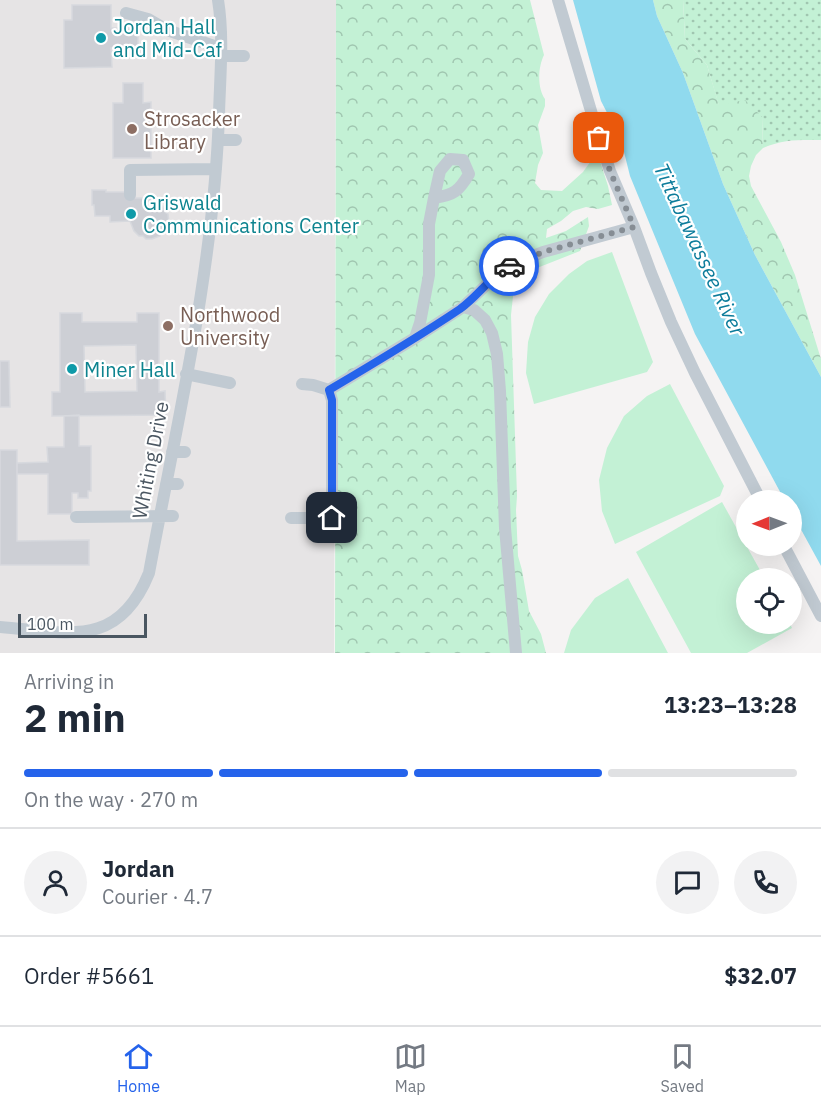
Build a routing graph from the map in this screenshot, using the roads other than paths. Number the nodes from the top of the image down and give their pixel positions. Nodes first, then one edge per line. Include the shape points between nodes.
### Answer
1 (218, 0) edge
2 (558, 0) edge
3 (126, 13) dead end
4 (220, 52) junction
5 (244, 56) dead end
6 (218, 140) junction
7 (236, 140) dead end
8 (216, 169) junction
9 (130, 195) dead end
10 (434, 198) dead end
11 (634, 227) junction
12 (463, 307) junction
13 (415, 338) junction
14 (186, 374) junction
15 (230, 383) dead end
16 (302, 384) dead end
17 (329, 390) junction
18 (177, 421) junction
19 (191, 421) dead end
20 (172, 452) junction
21 (185, 452) dead end
22 (755, 490) edge
23 (173, 516) dead end
24 (76, 517) dead end
25 (159, 517) junction
26 (291, 518) dead end
27 (789, 556) edge
28 (821, 616) edge
29 (0, 627) edge
30 (516, 653) edge

1 - 4 street, Whiting Drive
2 - 11 street via 610,171
3 - 4 street
4 - 5 street
4 - 6 street, Whiting Drive
6 - 7 street
6 - 8 street, Whiting Drive
8 - 9 street via 129,170
8 - 14 street, Whiting Drive
10 - 13 street via 429,224 429,275
11 - 12 street via 515,263
11 - 22 street via 671,322
12 - 13 street
12 - 30 street via 486,320 497,354 505,528
13 - 17 street
14 - 15 street
14 - 18 street, Whiting Drive
16 - 17 street
17 - 26 street via 332,518
18 - 19 street
18 - 20 street, Whiting Drive
20 - 21 street
20 - 25 street, Whiting Drive via 172,484
23 - 25 street
24 - 25 street
25 - 29 street, Whiting Drive via 142,590 109,624 82,633
27 - 28 street

